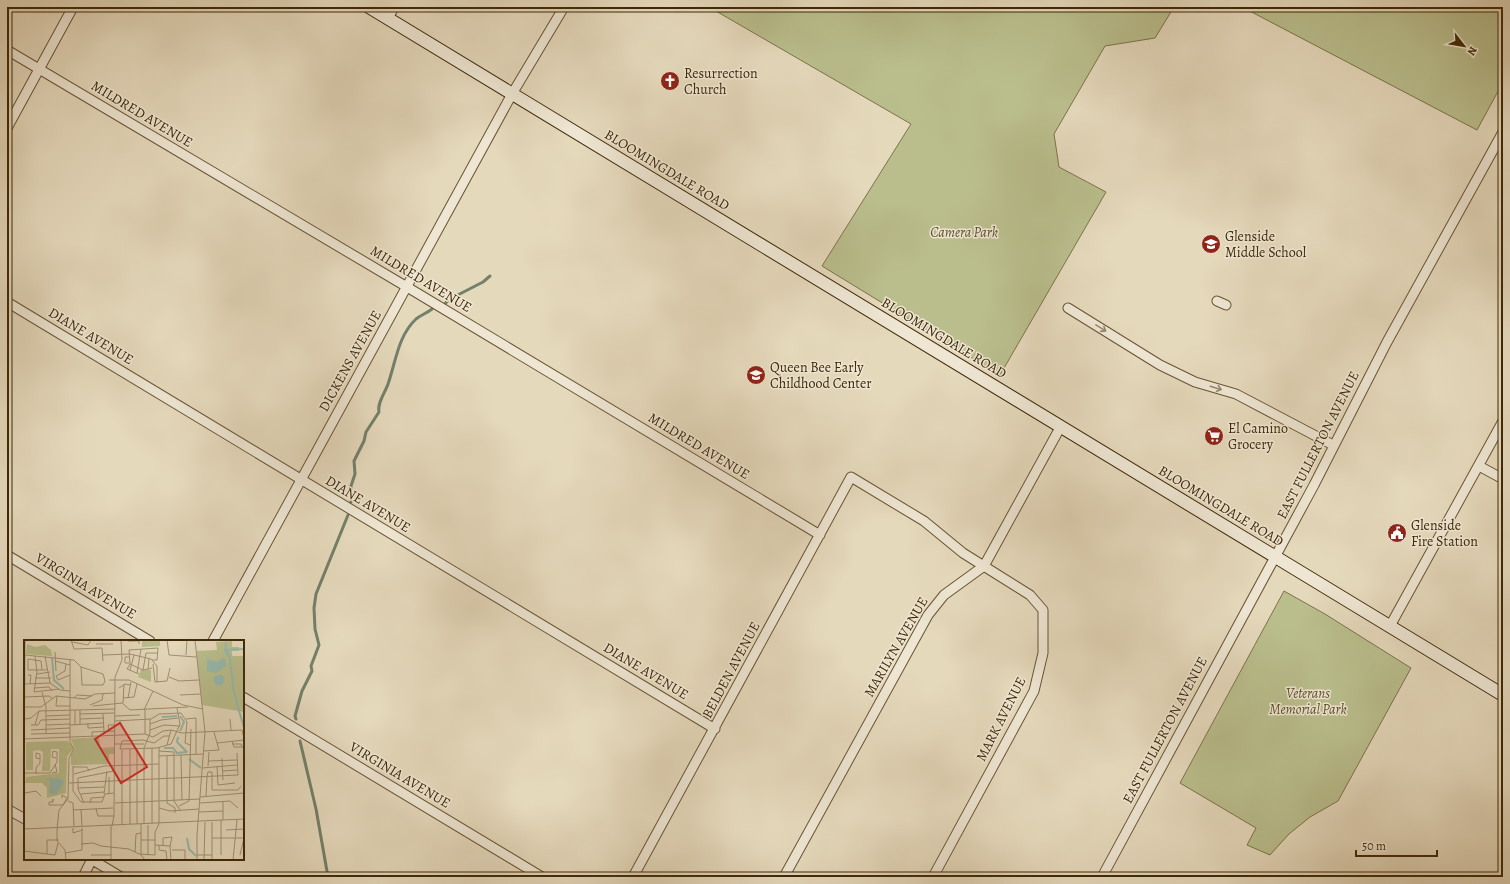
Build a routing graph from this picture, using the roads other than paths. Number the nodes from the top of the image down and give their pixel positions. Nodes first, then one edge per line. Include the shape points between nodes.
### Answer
1 (73, 7) edge
2 (370, 7) edge
3 (394, 7) edge
4 (564, 7) edge
5 (388, 18) junction
6 (7, 50) edge
7 (39, 70) junction
8 (512, 94) junction
9 (7, 128) edge
10 (1503, 132) edge
11 (407, 287) junction
12 (1217, 301) dead end
13 (7, 302) edge
14 (1226, 306) dead end
15 (1068, 308) dead end
16 (1503, 421) edge
17 (1061, 426) junction
18 (1333, 445) junction
19 (1479, 466) junction
20 (852, 477) joint
21 (1503, 479) edge
22 (301, 480) junction
23 (820, 535) junction
24 (7, 555) edge
25 (1275, 557) junction
26 (984, 566) junction
27 (1390, 626) junction
28 (148, 640) edge
29 (213, 640) edge
30 (1503, 695) edge
31 (244, 698) edge
32 (715, 729) junction
33 (7, 808) edge
34 (24, 818) edge
35 (92, 860) edge
36 (94, 860) edge
37 (83, 877) edge
38 (121, 877) edge
39 (542, 877) edge
40 (634, 877) edge
41 (784, 877) edge
42 (933, 877) edge
43 (1102, 877) edge

1 - 7 street
2 - 5 main road, BLOOMINGDALE ROAD
3 - 5 street
4 - 8 street, DICKENS AVENUE
5 - 8 main road, BLOOMINGDALE ROAD
6 - 7 street, MILDRED AVENUE
7 - 9 street
7 - 11 street, MILDRED AVENUE
8 - 11 street, DICKENS AVENUE
8 - 17 main road, BLOOMINGDALE ROAD
10 - 18 street, EAST FULLERTON AVENUE
11 - 22 street, DICKENS AVENUE
11 - 23 street, MILDRED AVENUE
12 - 14 street
13 - 22 street, DIANE AVENUE
15 -> 18 street via 1160,365 1195,382 1236,394
16 - 19 street
17 - 25 main road, BLOOMINGDALE ROAD
17 - 26 street, MARILYN AVENUE
18 - 25 street, EAST FULLERTON AVENUE
19 - 21 street
19 - 27 street
20 - 23 street, BELDEN AVENUE
20 - 26 street, MARK AVENUE via 924,521 963,553
22 - 29 street, DICKENS AVENUE
22 - 32 street, DIANE AVENUE
23 - 32 street, BELDEN AVENUE
24 - 28 street, VIRGINIA AVENUE
25 - 27 main road, BLOOMINGDALE ROAD
25 - 43 street, EAST FULLERTON AVENUE
26 - 41 street, MARILYN AVENUE via 944,595 928,615
26 - 42 street, MARK AVENUE via 1030,595 1043,610 1040,671 1026,708
27 - 30 main road, BLOOMINGDALE ROAD
31 - 39 street, VIRGINIA AVENUE
32 - 40 street, BELDEN AVENUE
33 - 34 street
35 - 37 street
36 - 38 street

